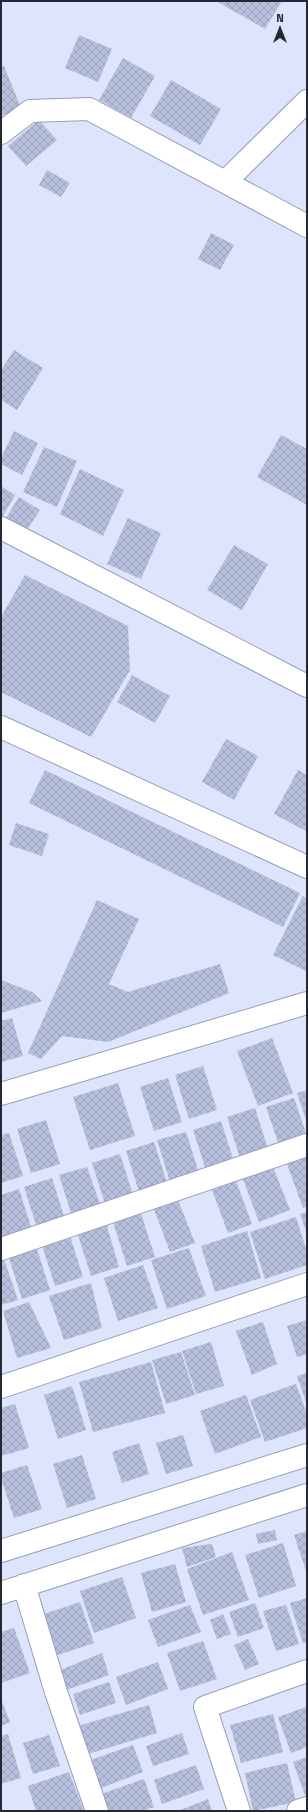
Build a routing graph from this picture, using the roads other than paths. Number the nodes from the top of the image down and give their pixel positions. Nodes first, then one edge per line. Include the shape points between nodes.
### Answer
1 (307, 101) edge
2 (1, 133) edge
3 (226, 181) junction
4 (307, 226) edge
5 (1, 528) edge
6 (307, 686) edge
7 (1, 727) edge
8 (307, 867) edge
9 (307, 1003) edge
10 (1, 1094) edge
11 (307, 1145) edge
12 (1, 1249) edge
13 (307, 1284) edge
14 (1, 1387) edge
15 (307, 1455) edge
16 (307, 1496) edge
17 (1, 1551) edge
18 (24, 1585) junction
19 (1, 1593) edge
20 (307, 1671) edge
21 (307, 1808) edge
22 (97, 1811) edge
23 (239, 1811) edge
24 (298, 1811) edge

1 - 3 street
2 - 3 street via 30,111 89,109
3 - 4 street
5 - 6 street
7 - 8 street
9 - 10 street
11 - 12 street
13 - 14 street
15 - 17 street
16 - 18 street
18 - 19 street
18 - 22 street via 56,1692
20 - 23 street via 205,1707
21 - 24 street

